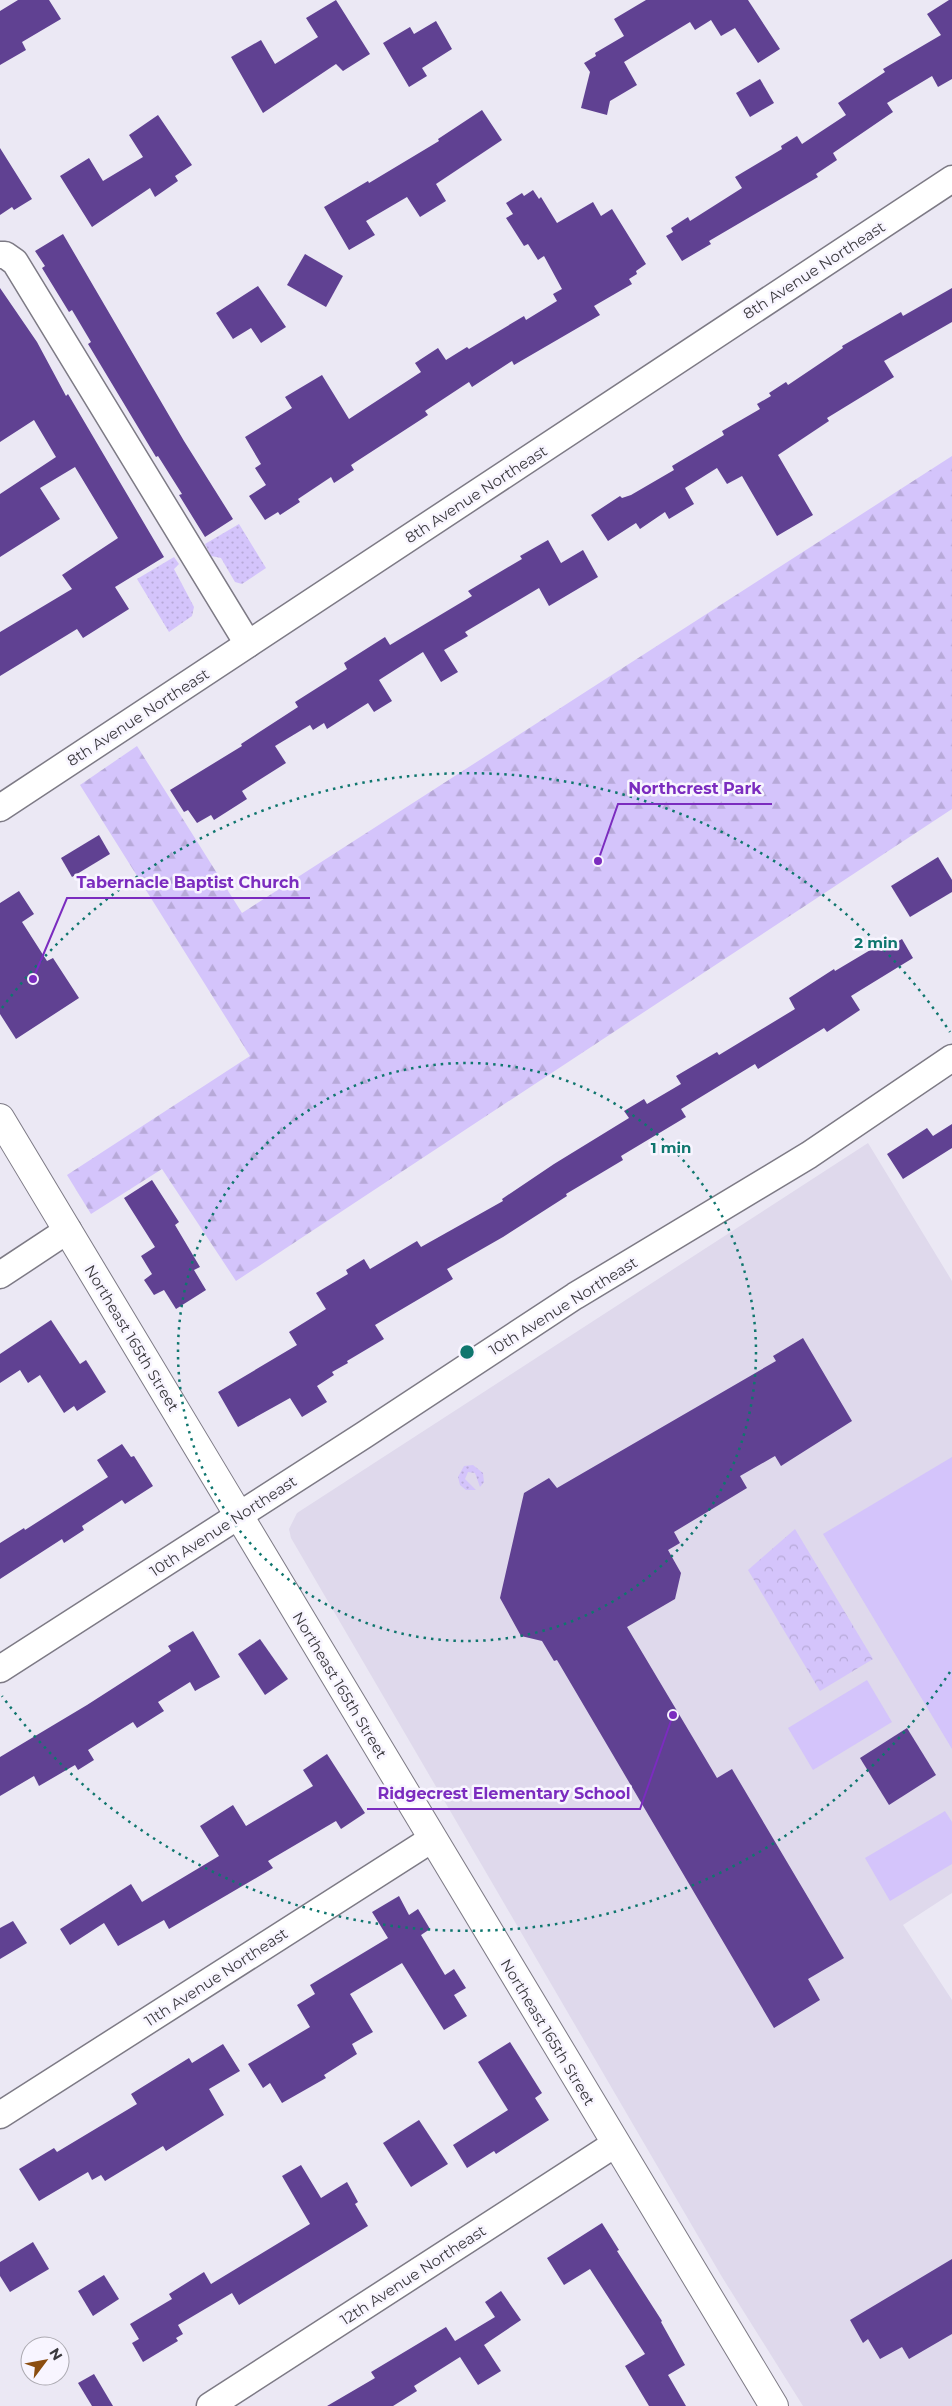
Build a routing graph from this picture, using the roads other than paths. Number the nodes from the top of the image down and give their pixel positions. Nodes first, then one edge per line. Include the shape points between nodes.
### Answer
1 (952, 179) edge
2 (0, 255) edge
3 (248, 644) junction
4 (0, 808) edge
5 (952, 1058) edge
6 (0, 1118) edge
7 (68, 1230) junction
8 (0, 1275) edge
9 (239, 1516) junction
10 (0, 1669) edge
11 (432, 1839) junction
12 (0, 2115) edge
13 (616, 2144) junction
14 (210, 2406) edge
15 (774, 2406) edge

1 - 3 street, 8th Avenue Northeast
2 - 3 street via 15,262
3 - 4 street, 8th Avenue Northeast
5 - 9 street, 10th Avenue Northeast via 809,1155 576,1296
6 - 7 street, Northeast 165th Street
7 - 8 street
7 - 9 street, Northeast 165th Street
9 - 10 street, 10th Avenue Northeast
9 - 11 street, Northeast 165th Street
11 - 12 street, 11th Avenue Northeast
11 - 13 street, Northeast 165th Street
13 - 14 street, 12th Avenue Northeast
13 - 15 street, Northeast 165th Street

